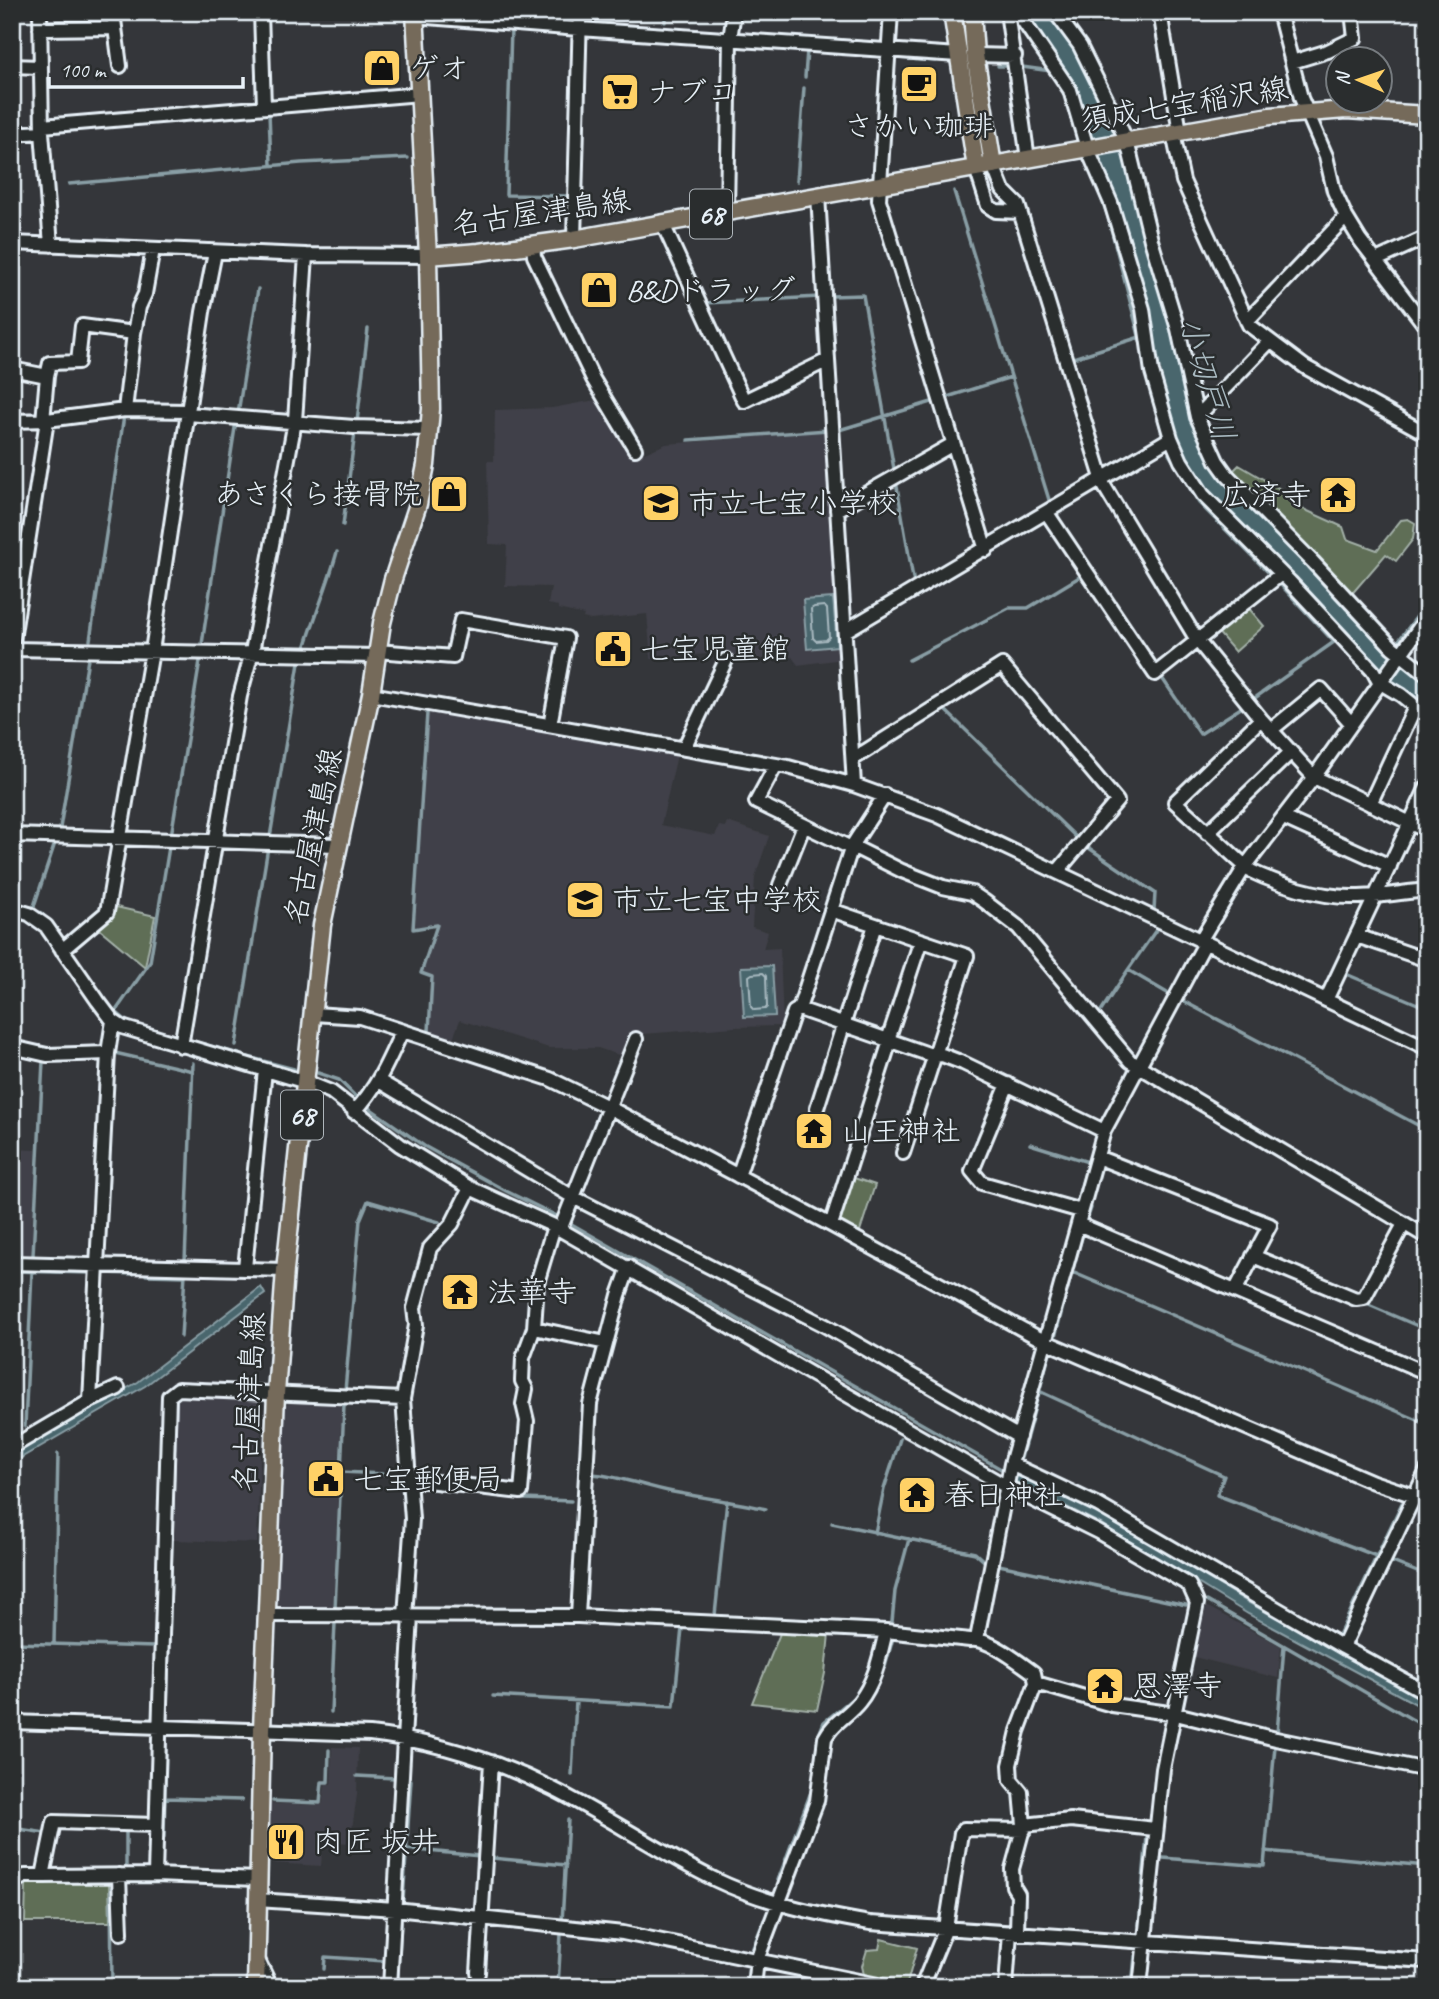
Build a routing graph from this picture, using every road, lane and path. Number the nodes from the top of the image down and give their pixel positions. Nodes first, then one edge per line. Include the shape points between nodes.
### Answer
1 (40, 12) edge
2 (113, 12) edge
3 (261, 12) edge
4 (580, 12) edge
5 (734, 12) edge
6 (891, 12) edge
7 (952, 12) edge
8 (972, 12) edge
9 (1007, 12) edge
10 (1017, 12) edge
11 (1055, 12) edge
12 (1160, 12) edge
13 (1279, 12) edge
14 (1352, 12) edge
15 (415, 14) edge
16 (115, 28) junction
17 (40, 29) junction
18 (579, 29) junction
19 (730, 39) junction
20 (888, 51) junction
21 (958, 55) junction
22 (975, 55) junction
23 (1015, 57) junction
24 (1292, 62) junction
25 (12, 66) edge
26 (120, 66) dead end
27 (39, 67) junction
28 (420, 94) junction
29 (264, 107) junction
30 (1307, 112) junction
31 (1427, 115) edge
32 (42, 129) junction
33 (1177, 132) junction
34 (12, 134) edge
35 (1124, 141) junction
36 (1089, 148) junction
37 (1028, 159) junction
38 (993, 165) junction
39 (976, 168) junction
40 (879, 185) junction
41 (818, 195) junction
42 (727, 211) junction
43 (1020, 212) junction
44 (1346, 217) junction
45 (662, 222) junction
46 (1427, 237) edge
47 (574, 239) junction
48 (12, 243) edge
49 (51, 245) junction
50 (533, 245) junction
51 (153, 249) junction
52 (215, 252) junction
53 (306, 255) junction
54 (428, 256) junction
55 (1376, 260) junction
56 (1247, 321) junction
57 (1427, 327) edge
58 (134, 333) junction
59 (1270, 341) junction
60 (828, 360) junction
61 (12, 369) edge
62 (47, 376) junction
63 (125, 411) junction
64 (188, 412) junction
65 (1197, 417) junction
66 (12, 421) edge
67 (45, 421) junction
68 (295, 421) junction
69 (429, 429) junction
70 (1427, 434) edge
71 (1171, 438) junction
72 (953, 444) junction
73 (635, 449) dead end
74 (1101, 479) junction
75 (837, 510) junction
76 (1047, 513) junction
77 (985, 550) junction
78 (1281, 574) junction
79 (1427, 617) edge
80 (845, 631) junction
81 (1197, 640) junction
82 (12, 647) edge
83 (152, 651) junction
84 (252, 652) junction
85 (376, 653) junction
86 (1398, 656) junction
87 (726, 660) dead end
88 (1427, 674) edge
89 (1380, 681) junction
90 (371, 694) junction
91 (1415, 707) junction
92 (1427, 716) edge
93 (1261, 719) junction
94 (1351, 723) junction
95 (550, 725) junction
96 (1271, 730) junction
97 (684, 748) junction
98 (1291, 752) junction
99 (853, 759) junction
100 (776, 765) junction
101 (1314, 777) junction
102 (854, 785) junction
103 (1427, 786) edge
104 (885, 795) junction
105 (1370, 804) junction
106 (1284, 818) junction
107 (1410, 823) junction
108 (804, 825) junction
109 (1427, 831) edge
110 (1208, 833) junction
111 (12, 835) edge
112 (119, 838) junction
113 (216, 840) junction
114 (338, 845) junction
115 (851, 847) junction
116 (1390, 866) junction
117 (1245, 867) junction
118 (1057, 872) junction
119 (780, 885) dead end
120 (1427, 890) edge
121 (1377, 894) junction
122 (12, 909) edge
123 (831, 910) junction
124 (876, 925) junction
125 (1357, 936) junction
126 (921, 940) junction
127 (1203, 942) junction
128 (65, 947) junction
129 (1427, 960) edge
130 (1326, 1000) junction
131 (799, 1009) junction
132 (314, 1014) junction
133 (113, 1021) junction
134 (844, 1025) junction
135 (402, 1031) junction
136 (636, 1039) dead end
137 (889, 1040) junction
138 (182, 1041) junction
139 (12, 1047) edge
140 (1427, 1048) edge
141 (108, 1054) junction
142 (934, 1056) junction
143 (1138, 1066) junction
144 (265, 1070) junction
145 (379, 1081) junction
146 (306, 1082) junction
147 (1008, 1084) junction
148 (360, 1106) junction
149 (610, 1108) junction
150 (817, 1108) dead end
151 (1104, 1131) junction
152 (904, 1153) dead end
153 (1097, 1157) junction
154 (738, 1176) junction
155 (470, 1188) junction
156 (573, 1197) junction
157 (1079, 1218) junction
158 (561, 1224) junction
159 (1404, 1224) junction
160 (831, 1225) junction
161 (1427, 1237) edge
162 (1253, 1256) junction
163 (12, 1263) edge
164 (97, 1265) junction
165 (629, 1267) junction
166 (245, 1268) junction
167 (285, 1270) junction
168 (1234, 1291) junction
169 (534, 1328) junction
170 (1044, 1341) junction
171 (606, 1343) junction
172 (1427, 1373) edge
173 (118, 1388) dead end
174 (276, 1394) junction
175 (403, 1399) junction
176 (90, 1401) junction
177 (1019, 1437) junction
178 (12, 1447) edge
179 (1427, 1470) edge
180 (1009, 1475) junction
181 (410, 1479) junction
182 (1421, 1498) edge
183 (266, 1615) junction
184 (408, 1616) junction
185 (578, 1616) junction
186 (886, 1631) junction
187 (977, 1639) junction
188 (1343, 1647) junction
189 (1036, 1683) junction
190 (1427, 1693) edge
191 (1175, 1714) junction
192 (12, 1722) edge
193 (159, 1726) junction
194 (262, 1729) junction
195 (405, 1738) junction
196 (491, 1762) junction
197 (1427, 1770) edge
198 (156, 1825) junction
199 (1024, 1828) junction
200 (1155, 1829) junction
201 (119, 1875) junction
202 (155, 1875) junction
203 (43, 1876) junction
204 (258, 1879) junction
205 (12, 1883) edge
206 (257, 1900) junction
207 (779, 1903) junction
208 (394, 1909) junction
209 (482, 1919) junction
210 (946, 1928) junction
211 (1013, 1932) junction
212 (121, 1933) dead end
213 (1144, 1942) junction
214 (256, 1956) junction
215 (757, 1960) junction
216 (1427, 1961) edge
217 (478, 1973) dead end
218 (849, 1983) edge
219 (256, 1987) edge
220 (268, 1987) edge
221 (390, 1987) edge
222 (754, 1987) edge
223 (888, 1987) edge
224 (922, 1987) edge
225 (1006, 1987) edge
226 (1140, 1987) edge

1 - 17 street
2 - 16 street
3 - 29 street
4 - 18 street
5 - 19 street
6 - 20 street
7 - 21 main road
8 - 22 main road
9 - 23 street
10 - 36 street via 1070,90
11 - 35 street via 1080,46
12 - 33 street
13 - 24 street
14 - 24 street via 1354,38
15 - 18 street
15 - 28 main road
16 - 17 street
16 - 26 street
17 - 27 street
18 - 19 street
18 - 47 street
19 - 20 street
19 - 42 street
20 - 21 street
20 - 40 street
21 - 39 main road
22 - 23 street
22 - 38 main road
23 - 37 street
24 - 30 street
25 - 27 street
27 - 32 street
28 - 29 street
28 - 54 main road
29 - 32 street
30 - 31 main road, 須成七宝稲沢線
30 - 33 main road, 須成七宝稲沢線
30 - 44 street
32 - 34 street
32 - 49 street
33 - 35 main road, 須成七宝稲沢線
33 - 56 street via 1184,181
35 - 36 main road, 須成七宝稲沢線
35 - 65 street via 1178,329
36 - 37 main road, 須成七宝稲沢線
36 - 71 street via 1143,309 1152,372
37 - 38 main road, 須成七宝稲沢線
38 - 39 main road, 名古屋津島線 / 68
38 - 43 street via 1003,190
39 - 40 main road, 名古屋津島線 / 68
39 - 43 street via 988,206
40 - 41 main road, 名古屋津島線 / 68
40 - 72 street via 879,201
41 - 42 main road, 名古屋津島線 / 68
41 - 60 street
42 - 45 main road, 名古屋津島線 / 68
43 - 74 street
44 - 55 street
44 - 56 street
45 - 47 main road, 名古屋津島線 / 68
45 - 60 street via 744,401
46 - 55 street
47 - 50 main road, 名古屋津島線 / 68
48 - 49 street
49 - 51 street
50 - 54 main road, 名古屋津島線 / 68
50 - 73 street via 534,256 593,379
51 - 52 street
51 - 58 street
52 - 53 street
52 - 64 street
53 - 54 street
53 - 68 street
54 - 69 main road, 名古屋津島線 / 68
55 - 57 street
56 - 59 street
58 - 62 street via 82,326 78,362 50,363
58 - 63 street
59 - 65 street
59 - 70 street via 1305,367
60 - 75 street
61 - 62 street
62 - 67 street
63 - 64 street
63 - 67 street
64 - 68 street
64 - 83 street
65 - 86 street via 1227,475
66 - 67 street
67 - 82 street
68 - 69 street
68 - 84 street
69 - 85 main road, 名古屋津島線 / 68 via 418,504 393,579
71 - 74 street
71 - 78 street via 1203,495
72 - 75 street
72 - 77 street
74 - 76 street
74 - 81 street
75 - 80 street
76 - 77 street
76 - 81 street via 1155,674
77 - 80 street
78 - 81 street
78 - 89 street
79 - 86 street
80 - 99 street
81 - 93 street
82 - 83 street
83 - 84 street
83 - 112 street
84 - 85 street
84 - 113 street via 240,696
85 - 90 main road, 名古屋津島線 / 68
85 - 95 street via 453,657 461,620 566,638
86 - 88 street
86 - 89 street
87 - 97 street
89 - 91 street
89 - 94 street
90 - 95 street
90 - 114 main road, 名古屋津島線 / 68
91 - 92 street
91 - 105 street
93 - 96 street
93 - 110 street via 1175,802
94 - 96 street via 1321,689
94 - 101 street
95 - 97 street
96 - 98 street
97 - 100 street
98 - 101 street
98 - 110 street
99 - 102 street
99 - 118 street via 1002,665 1117,801
100 - 102 street
100 - 108 street via 756,802
101 - 105 street
101 - 106 street
102 - 104 street
103 - 107 street
104 - 115 street
104 - 118 street
105 - 107 street
106 - 116 street
106 - 117 street
107 - 109 street
107 - 116 street
108 - 115 street
108 - 119 street
110 - 117 street
111 - 112 street
112 - 113 street
112 - 128 street via 107,912
113 - 114 street
113 - 138 street
114 - 132 main road, 名古屋津島線 / 68 via 322,925
115 - 123 street
115 - 143 street via 943,887 972,893 1002,914
116 - 121 street
117 - 121 street via 1311,892 1356,897
117 - 127 street
118 - 127 street
120 - 121 street
121 - 125 street
122 - 128 street via 46,926
123 - 124 street
123 - 131 street
124 - 126 street
124 - 134 street
125 - 129 street
125 - 130 street
126 - 137 street
126 - 142 street via 967,956
127 - 130 street
127 - 143 street
128 - 133 street
130 - 140 street
131 - 134 street
131 - 154 street via 794,1012
132 - 135 street via 360,1017
132 - 146 main road, 名古屋津島線 / 68
133 - 138 street via 129,1030
133 - 141 street
134 - 137 street
134 - 150 street
135 - 145 street
135 - 149 street via 530,1071
136 - 149 street
137 - 142 street
137 - 160 street
138 - 144 street
139 - 141 street via 47,1055
141 - 164 street
142 - 147 street via 942,1055
142 - 152 street
143 - 151 street
143 - 159 street
144 - 146 street
144 - 166 street
145 - 148 street
145 - 156 street
146 - 148 street
146 - 167 main road, 名古屋津島線 / 68
147 - 151 street
147 - 157 street via 972,1171 982,1183
148 - 155 street via 400,1145
149 - 154 street
149 - 156 street
151 - 153 street
153 - 157 street
153 - 162 street via 1270,1225
154 - 160 street
155 - 158 street
155 - 175 street via 452,1224 430,1248 414,1308 416,1325
156 - 158 street
156 - 177 street via 824,1325
157 - 168 street
157 - 170 street
158 - 165 street
158 - 169 street via 537,1283
159 - 161 street
159 - 162 street via 1364,1298 1356,1299
160 - 170 street
162 - 168 street
163 - 164 street
164 - 166 street
164 - 176 street
165 - 171 street
165 - 180 street
166 - 167 street
167 - 174 main road, 名古屋津島線 / 68
168 - 172 street
169 - 171 street
169 - 181 street via 523,1358 527,1421 521,1492
170 - 177 street
170 - 182 street via 1373,1482
171 - 185 street via 590,1404
173 - 176 street
174 - 175 street
174 - 183 main road, 名古屋津島線 / 68
174 - 193 street via 178,1389 169,1396
175 - 181 street
176 - 178 street
177 - 180 street
179 - 182 street
180 - 187 street
180 - 188 street via 1098,1505
180 - 191 street via 1189,1585 1197,1603
181 - 184 street
182 - 188 street
183 - 184 street
183 - 194 main road, 名古屋津島線 / 68
184 - 185 street
184 - 195 street
185 - 186 street
186 - 187 street
186 - 207 street via 869,1687 825,1738 817,1801
187 - 189 street via 1034,1673
188 - 190 street
189 - 191 street via 1112,1705
189 - 199 street via 1018,1731 1009,1776 1021,1792
191 - 197 street
191 - 200 street
192 - 193 street
193 - 194 street
193 - 198 street
194 - 195 street
194 - 204 main road, 名古屋津島線 / 68
195 - 196 street
195 - 208 street
196 - 207 street via 551,1788 719,1881
196 - 209 street
198 - 202 street
198 - 203 street via 54,1822
199 - 200 street via 1071,1821
199 - 210 street via 964,1829
199 - 211 street via 1012,1869 1018,1894
200 - 213 street
201 - 202 street
201 - 203 street
201 - 212 street
202 - 204 street
203 - 205 street
204 - 206 main road, 名古屋津島線 / 68
206 - 208 street
206 - 214 main road, 名古屋津島線 / 68
207 - 210 street via 870,1923
207 - 215 street
208 - 209 street
208 - 221 street
209 - 215 street via 623,1933
209 - 217 street
210 - 211 street
210 - 224 street
211 - 213 street
211 - 225 street
213 - 216 street
213 - 226 street
214 - 219 main road, 名古屋津島線 / 68
214 - 220 street
215 - 218 street
215 - 222 street
218 - 223 street

